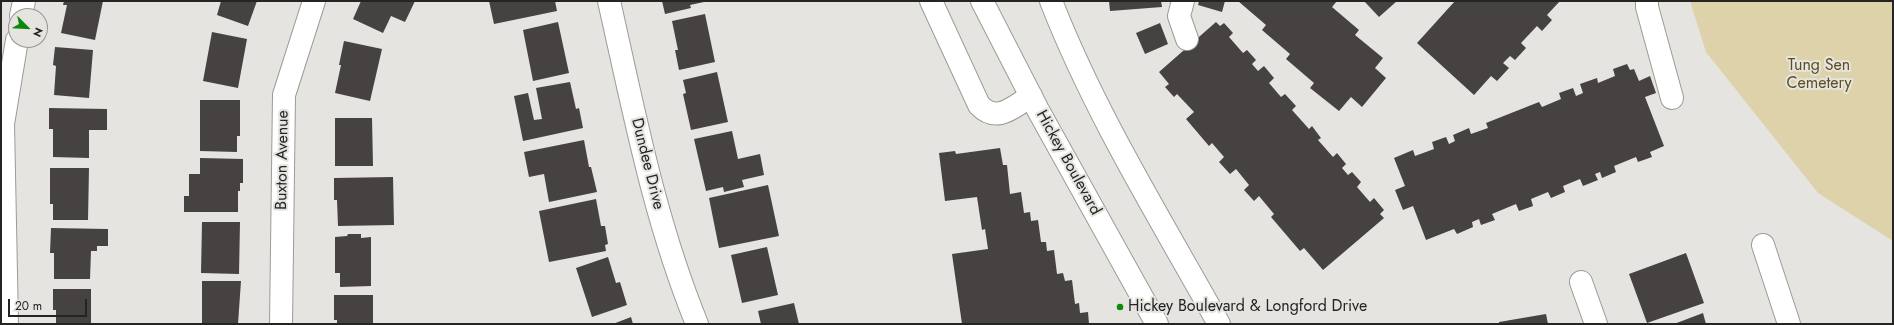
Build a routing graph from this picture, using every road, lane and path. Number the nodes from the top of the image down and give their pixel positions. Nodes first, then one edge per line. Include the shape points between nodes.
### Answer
1 (314, 1) edge
2 (609, 1) edge
3 (931, 1) edge
4 (982, 1) edge
5 (1051, 1) edge
6 (1183, 1) edge
7 (1647, 1) edge
8 (1188, 39) dead end
9 (16, 48) edge
10 (1031, 96) junction
11 (1672, 98) dead end
12 (1763, 245) dead end
13 (1581, 282) dead end
14 (7, 324) edge
15 (281, 324) edge
16 (697, 324) edge
17 (1157, 324) edge
18 (1219, 324) edge
19 (1596, 324) edge
20 (1789, 324) edge

1 - 15 street, Buxton Avenue via 284,95
2 - 16 street, Dundee Drive via 650,182 678,278
3 - 10 street via 979,105 985,111 993,114 1006,112
4 - 10 street, Hickey Boulevard
5 - 18 street via 1068,46 1102,114
6 - 8 street via 1179,16
7 - 11 street via 1646,7
9 - 14 street via 3,124
10 - 17 street, Hickey Boulevard
12 - 20 street
13 - 19 street

